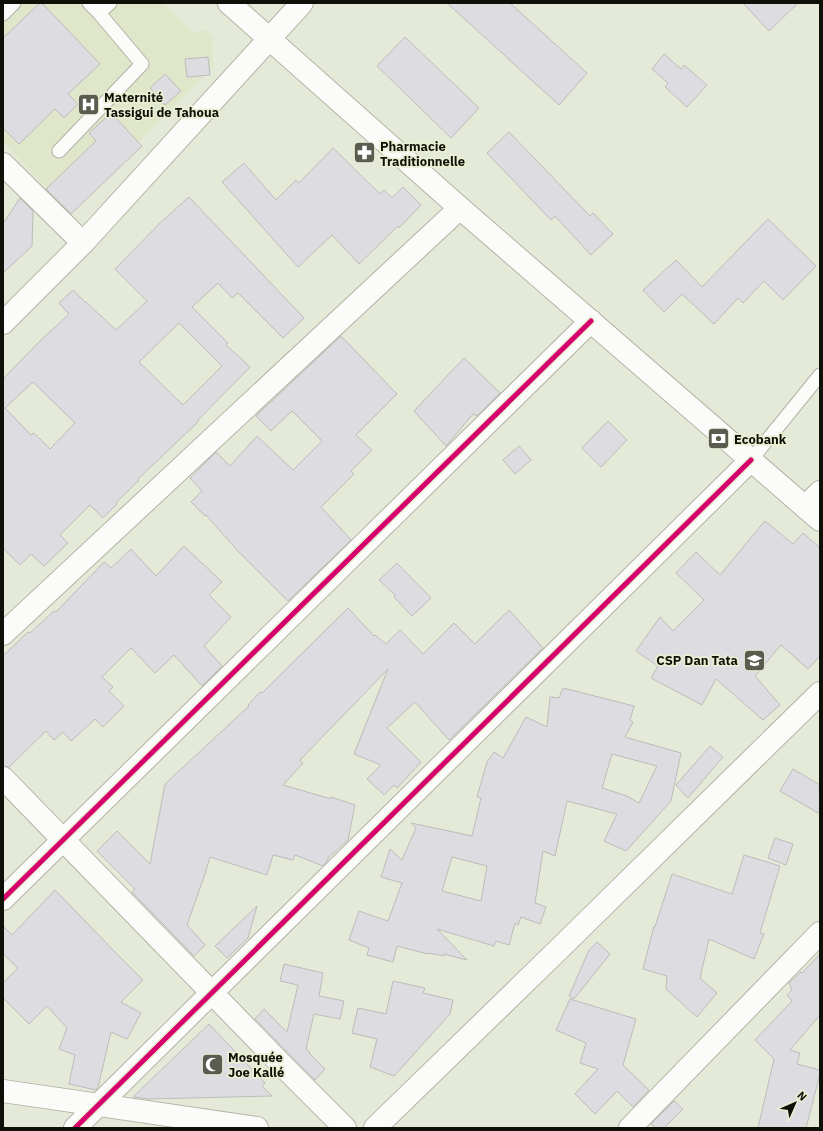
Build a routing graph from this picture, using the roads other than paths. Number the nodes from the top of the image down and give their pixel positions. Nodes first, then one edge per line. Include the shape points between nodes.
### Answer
1 (14, 3) edge
2 (89, 3) edge
3 (110, 3) edge
4 (229, 3) edge
5 (302, 3) edge
6 (99, 13) junction
7 (3, 14) edge
8 (270, 39) junction
9 (59, 151) dead end
10 (3, 164) edge
11 (460, 208) junction
12 (83, 244) junction
13 (591, 321) junction
14 (3, 323) edge
15 (820, 375) edge
16 (751, 460) junction
17 (815, 506) edge
18 (3, 634) edge
19 (820, 693) edge
20 (3, 778) edge
21 (64, 840) junction
22 (3, 899) edge
23 (820, 933) edge
24 (212, 993) junction
25 (3, 1091) edge
26 (99, 1105) junction
27 (75, 1128) edge
28 (258, 1128) edge
29 (345, 1128) edge
30 (375, 1128) edge
31 (630, 1128) edge

1 - 7 lane
2 - 6 lane
3 - 6 lane
4 - 8 street
5 - 8 street
6 - 9 lane via 142,64
8 - 11 street
8 - 12 street
10 - 12 street
11 - 13 street
11 - 18 street
12 - 14 street
13 - 16 street
13 - 21 street
15 - 16 lane
16 - 17 street
16 - 24 street
19 - 30 street
20 - 21 street
21 - 22 street
21 - 24 street
23 - 31 street
24 - 26 street
24 - 29 street
25 - 26 street
26 - 27 street
26 - 28 street

